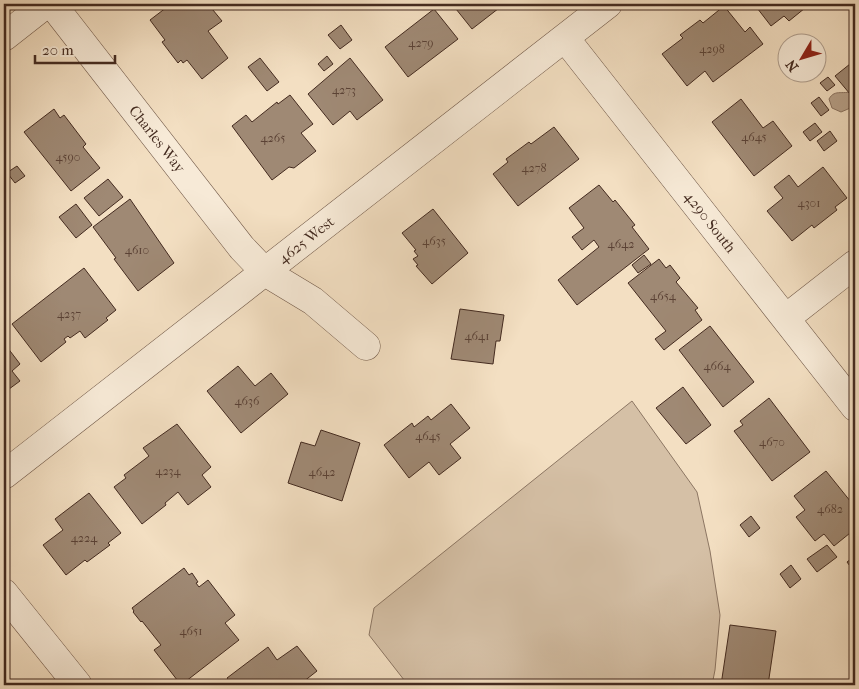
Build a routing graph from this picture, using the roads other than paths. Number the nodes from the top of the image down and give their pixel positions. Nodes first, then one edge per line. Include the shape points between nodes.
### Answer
1 (46, 4) edge
2 (52, 4) edge
3 (608, 4) edge
4 (4, 38) edge
5 (565, 38) junction
6 (855, 264) edge
7 (265, 272) junction
8 (786, 318) junction
9 (366, 346) dead end
10 (855, 407) edge
11 (4, 475) edge
12 (4, 593) edge
13 (78, 685) edge

1 - 4 street
2 - 7 street, Charles Way via 242,248
3 - 5 street, 4625 West
5 - 7 street, 4625 West
5 - 8 street, 4290 South
6 - 8 street
7 - 9 street, Charles Way via 313,302
7 - 11 street, 4625 West
8 - 10 street, 4290 South
12 - 13 street

